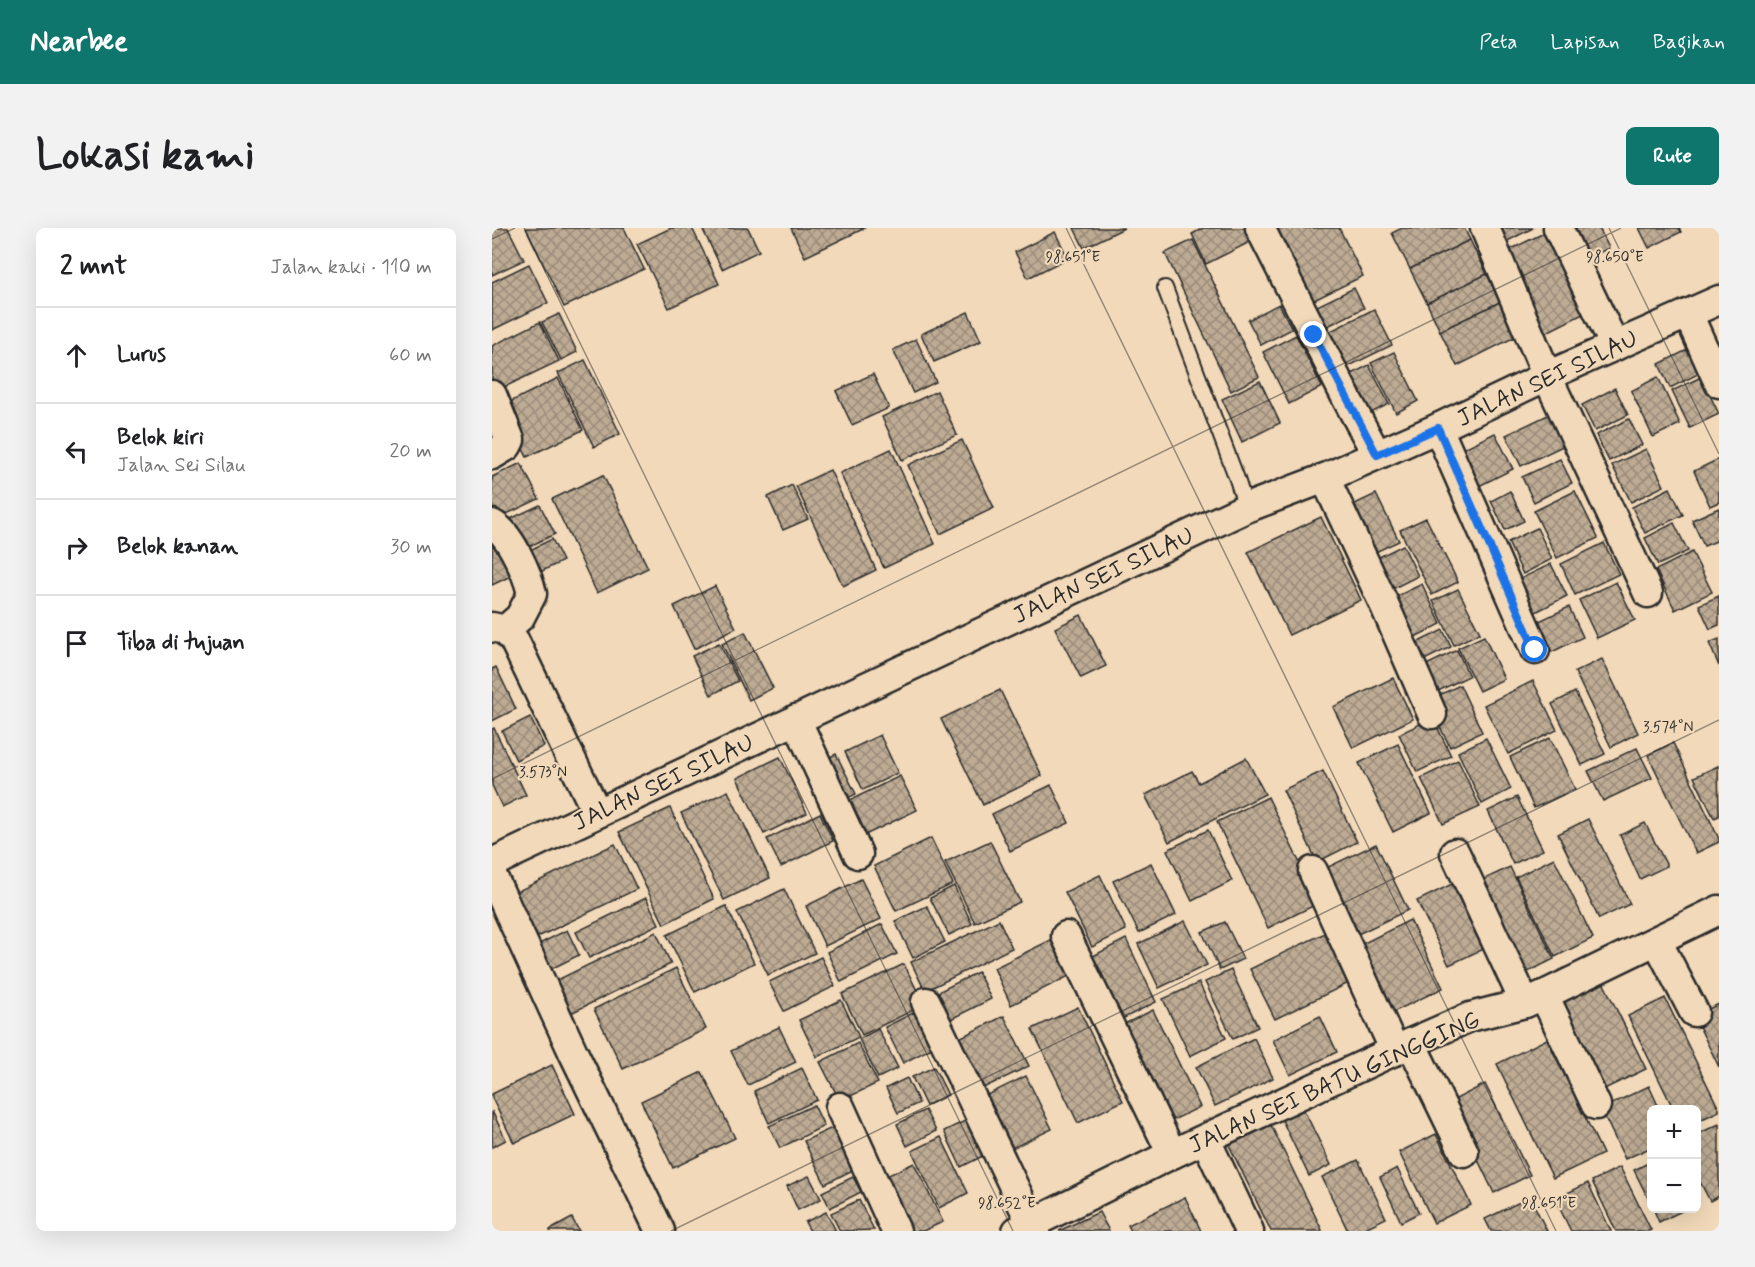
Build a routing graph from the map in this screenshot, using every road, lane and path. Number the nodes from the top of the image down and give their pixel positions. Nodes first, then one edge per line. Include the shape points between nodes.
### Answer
1 (1260, 228) edge
2 (1485, 228) edge
3 (1558, 228) edge
4 (1165, 288) dead end
5 (1719, 300) edge
6 (1688, 314) junction
7 (1615, 346) junction
8 (1548, 376) junction
9 (1719, 383) edge
10 (492, 395) edge
11 (1438, 428) junction
12 (492, 455) edge
13 (1377, 455) junction
14 (1325, 478) junction
15 (1246, 508) junction
16 (492, 524) edge
17 (1648, 593) dead end
18 (499, 628) edge
19 (1535, 650) dead end
20 (1432, 714) dead end
21 (796, 720) junction
22 (597, 813) junction
23 (1455, 853) dead end
24 (858, 854) dead end
25 (492, 863) edge
26 (1313, 871) dead end
27 (492, 875) edge
28 (1719, 910) edge
29 (1066, 936) dead end
30 (1657, 941) junction
31 (1534, 999) junction
32 (926, 1002) dead end
33 (1694, 1012) dead end
34 (1403, 1047) junction
35 (1596, 1105) dead end
36 (840, 1107) dead end
37 (1206, 1140) junction
38 (1464, 1152) dead end
39 (1172, 1154) junction
40 (1028, 1229) edge
41 (660, 1231) edge
42 (896, 1231) edge
43 (1249, 1231) edge

1 - 13 street
2 - 8 street
3 - 7 street
4 - 15 lane
5 - 6 street, JALAN SEI SILAU
6 - 7 street, JALAN SEI SILAU
6 - 9 street
7 - 8 street, JALAN SEI SILAU
8 - 11 street, JALAN SEI SILAU
8 - 17 street
10 - 12 street via 510,440
11 - 13 street, JALAN SEI SILAU
11 - 19 street
13 - 14 street, JALAN SEI SILAU
14 - 15 street, JALAN SEI SILAU
14 - 20 street
15 - 21 street, JALAN SEI SILAU
16 - 18 street via 505,534 532,594 520,617
18 - 22 street via 514,640
21 - 22 street, JALAN SEI SILAU
21 - 24 street
22 - 25 street, JALAN SEI SILAU
23 - 31 street
26 - 34 street
27 - 41 street
28 - 30 street, JALAN SEI BATU GINGGING
29 - 39 street
30 - 31 street, JALAN SEI BATU GINGGING
30 - 33 street
31 - 34 street, JALAN SEI BATU GINGGING via 1470,1017
31 - 35 street
32 - 40 street
34 - 37 street, JALAN SEI BATU GINGGING
34 - 38 street
36 - 42 street
37 - 39 street, JALAN SEI BATU GINGGING
37 - 43 street
39 - 40 street, JALAN SEI BATU GINGGING

